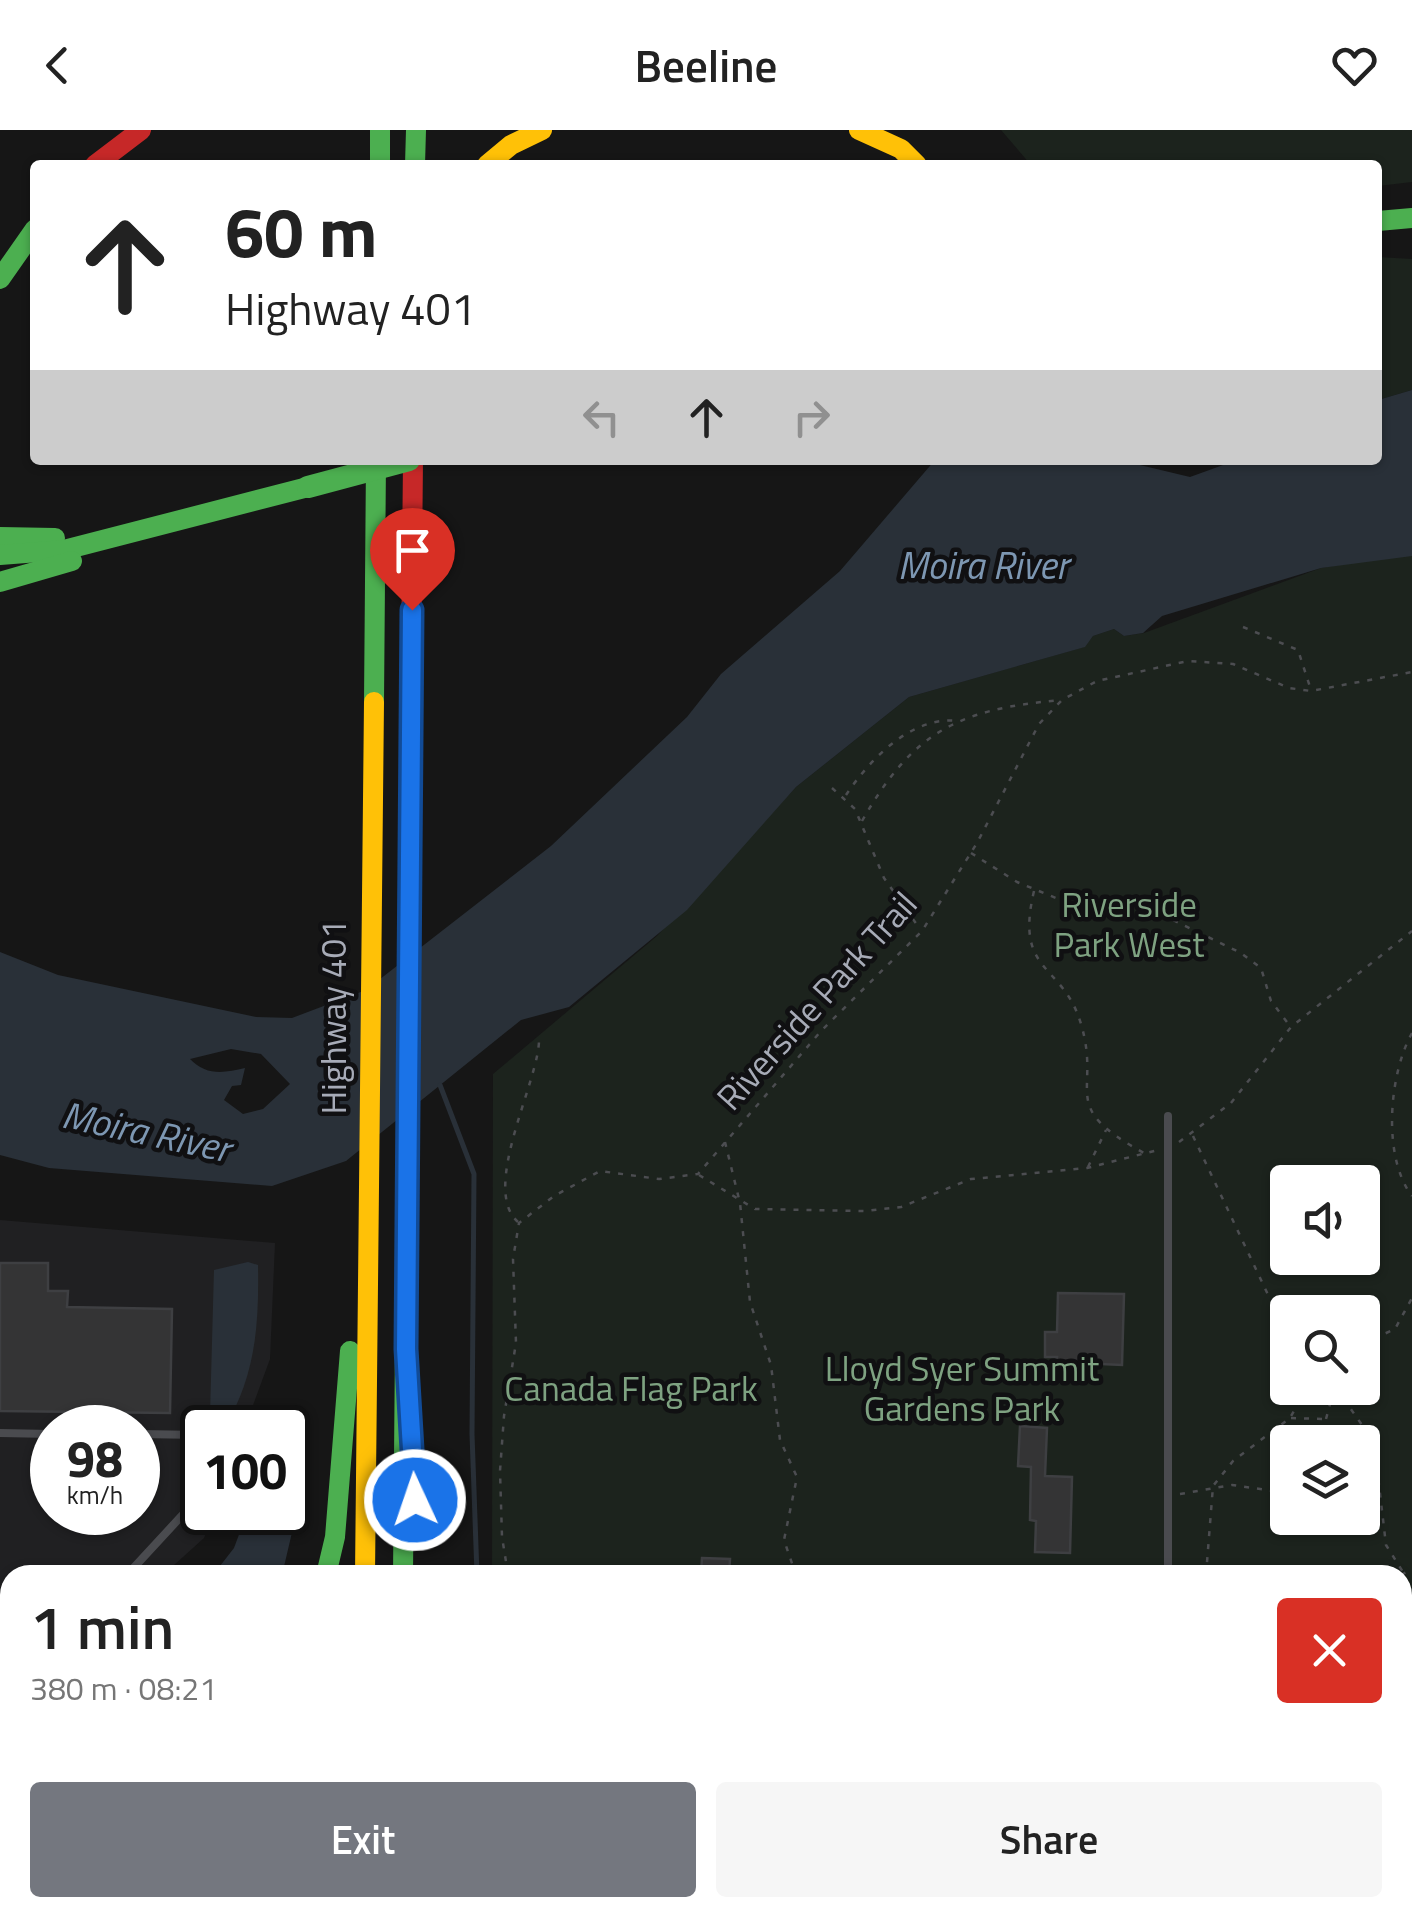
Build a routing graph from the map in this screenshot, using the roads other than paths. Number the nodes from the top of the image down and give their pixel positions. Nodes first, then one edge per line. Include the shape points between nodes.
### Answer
1 (141, 130) edge
2 (380, 130) edge
3 (416, 130) edge
4 (542, 130) edge
5 (859, 130) edge
6 (101, 160) edge
7 (380, 160) edge
8 (416, 160) edge
9 (492, 160) edge
10 (912, 160) edge
11 (1412, 218) edge
12 (1382, 221) edge
13 (30, 236) edge
14 (30, 265) edge
15 (0, 279) edge
16 (0, 304) edge
17 (373, 465) edge
18 (394, 465) edge
19 (413, 465) edge
20 (256, 500) junction
21 (143, 528) junction
22 (0, 537) edge
23 (0, 555) edge
24 (0, 582) edge
25 (1168, 1116) dead end
26 (368, 1197) junction
27 (406, 1349) junction
28 (0, 1434) edge
29 (30, 1434) edge
30 (180, 1518) edge
31 (136, 1565) edge
32 (328, 1565) edge
33 (365, 1565) edge
34 (404, 1565) edge
35 (419, 1565) edge
36 (1168, 1565) edge

1 - 6 main road
2 - 7 main road
3 - 8 main road
4 - 9 main road
5 - 10 main road
11 - 12 main road
13 - 15 main road
14 - 16 main road
17 - 26 main road, Highway 401
18 - 20 main road, bridge
19 - 27 main road
20 - 21 main road
20 - 24 main road
21 - 22 main road
21 - 23 main road via 51,552
25 - 36 lane
26 - 32 main road
26 - 33 main road, Highway 401
27 - 34 main road
27 - 35 main road
28 - 29 lane
30 - 31 lane

